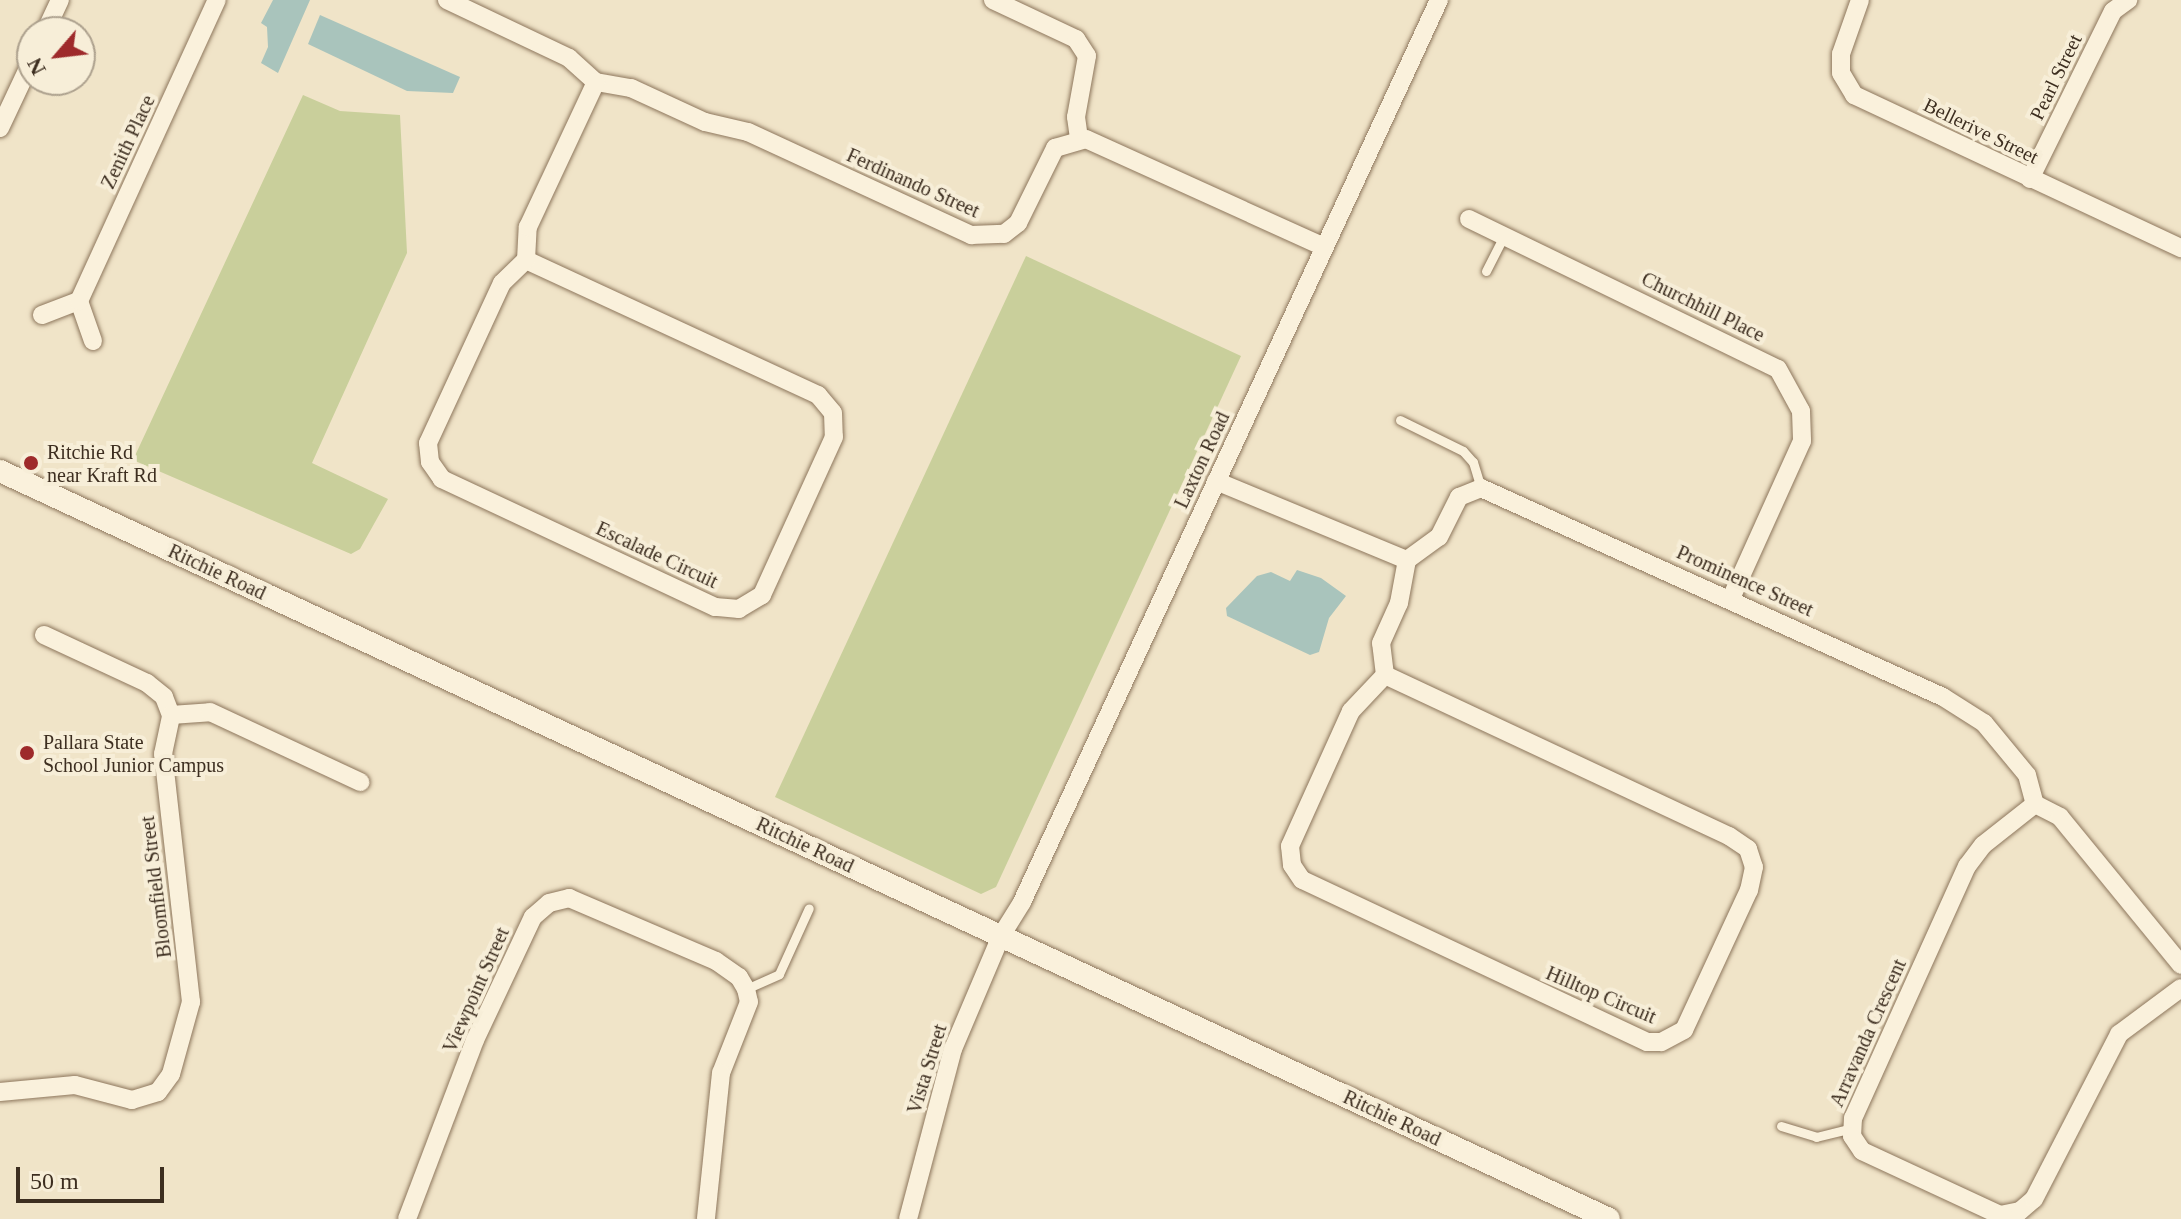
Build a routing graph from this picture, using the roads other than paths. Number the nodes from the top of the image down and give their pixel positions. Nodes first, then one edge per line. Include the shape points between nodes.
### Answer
1 (217, 0) edge
2 (447, 0) edge
3 (993, 0) edge
4 (1439, 0) edge
5 (1860, 0) edge
6 (2128, 0) edge
7 (596, 82) junction
8 (16, 94) edge
9 (0, 128) edge
10 (1079, 139) junction
11 (2030, 179) junction
12 (1469, 219) dead end
13 (1504, 236) junction
14 (1324, 247) junction
15 (2181, 248) edge
16 (526, 260) junction
17 (1486, 271) dead end
18 (79, 301) junction
19 (42, 315) dead end
20 (93, 341) dead end
21 (1400, 420) dead end
22 (0, 471) edge
23 (1216, 481) junction
24 (1481, 488) junction
25 (1407, 560) junction
26 (1731, 598) junction
27 (44, 635) dead end
28 (1385, 675) junction
29 (171, 715) junction
30 (360, 782) dead end
31 (2035, 804) junction
32 (809, 908) dead end
33 (1001, 936) junction
34 (2181, 965) edge
35 (2181, 988) edge
36 (746, 989) junction
37 (0, 1092) edge
38 (1781, 1126) dead end
39 (1851, 1128) junction
40 (407, 1219) edge
41 (706, 1219) edge
42 (908, 1219) edge
43 (1609, 1219) edge

1 - 18 street, Zenith Place
2 - 7 street, Ferdinando Street via 569,58
3 - 10 street via 1076,39 1087,56 1076,117
4 - 14 street, Laxton Road
5 - 11 street, Bellerive Street via 1841,54 1841,73 1854,95
6 - 11 street, Pearl Street via 2113,11
7 - 10 street, Ferdinando Street via 631,88 705,122 748,132 971,235 988,238 1018,223 1055,148
7 - 16 street via 528,227
8 - 9 street
10 - 14 street
11 - 15 street, Bellerive Street
12 - 13 street, Churchhill Place
13 - 17 lane
13 - 26 street, Churchhill Place via 1778,369 1801,411 1802,441
14 - 23 street, Laxton Road
16 - 16 street, Escalade Circuit via 502,283 428,443 431,465 442,479 715,607 739,609 762,595 834,437 833,413 818,395
18 - 19 street
18 - 20 street
21 - 24 lane via 1463,451 1473,462
22 - 33 street, Ritchie Road
23 - 25 street
23 - 33 street, Laxton Road via 1022,902
24 - 25 street via 1459,497 1439,537
24 - 26 street, Prominence Street
25 - 28 street via 1399,603 1381,643
26 - 31 street, Prominence Street via 1943,697 1984,723 2027,775
27 - 29 street via 147,683 164,697
28 - 28 street, Hilltop Circuit via 1748,849 1754,867 1749,890 1684,1030 1661,1042 1647,1042 1302,880 1292,865 1290,846 1351,711
29 - 30 street via 210,712
29 - 37 street, Bloomfield Street via 163,754 191,1002 171,1074 158,1092 132,1100 75,1085
31 - 34 street via 2060,817
31 - 39 street, Arravanda Crescent via 1983,845 1967,866
32 - 36 lane via 779,974
33 - 42 street, Vista Street via 953,1049
33 - 43 street, Ritchie Road
35 - 39 street, Arravanda Crescent via 2119,1034 2034,1199 2020,1211 2000,1215 1862,1151
36 - 40 street, Viewpoint Street via 716,961 569,898 549,903 533,917 475,1040
36 - 41 street via 749,1002 721,1073
38 - 39 lane via 1816,1137

